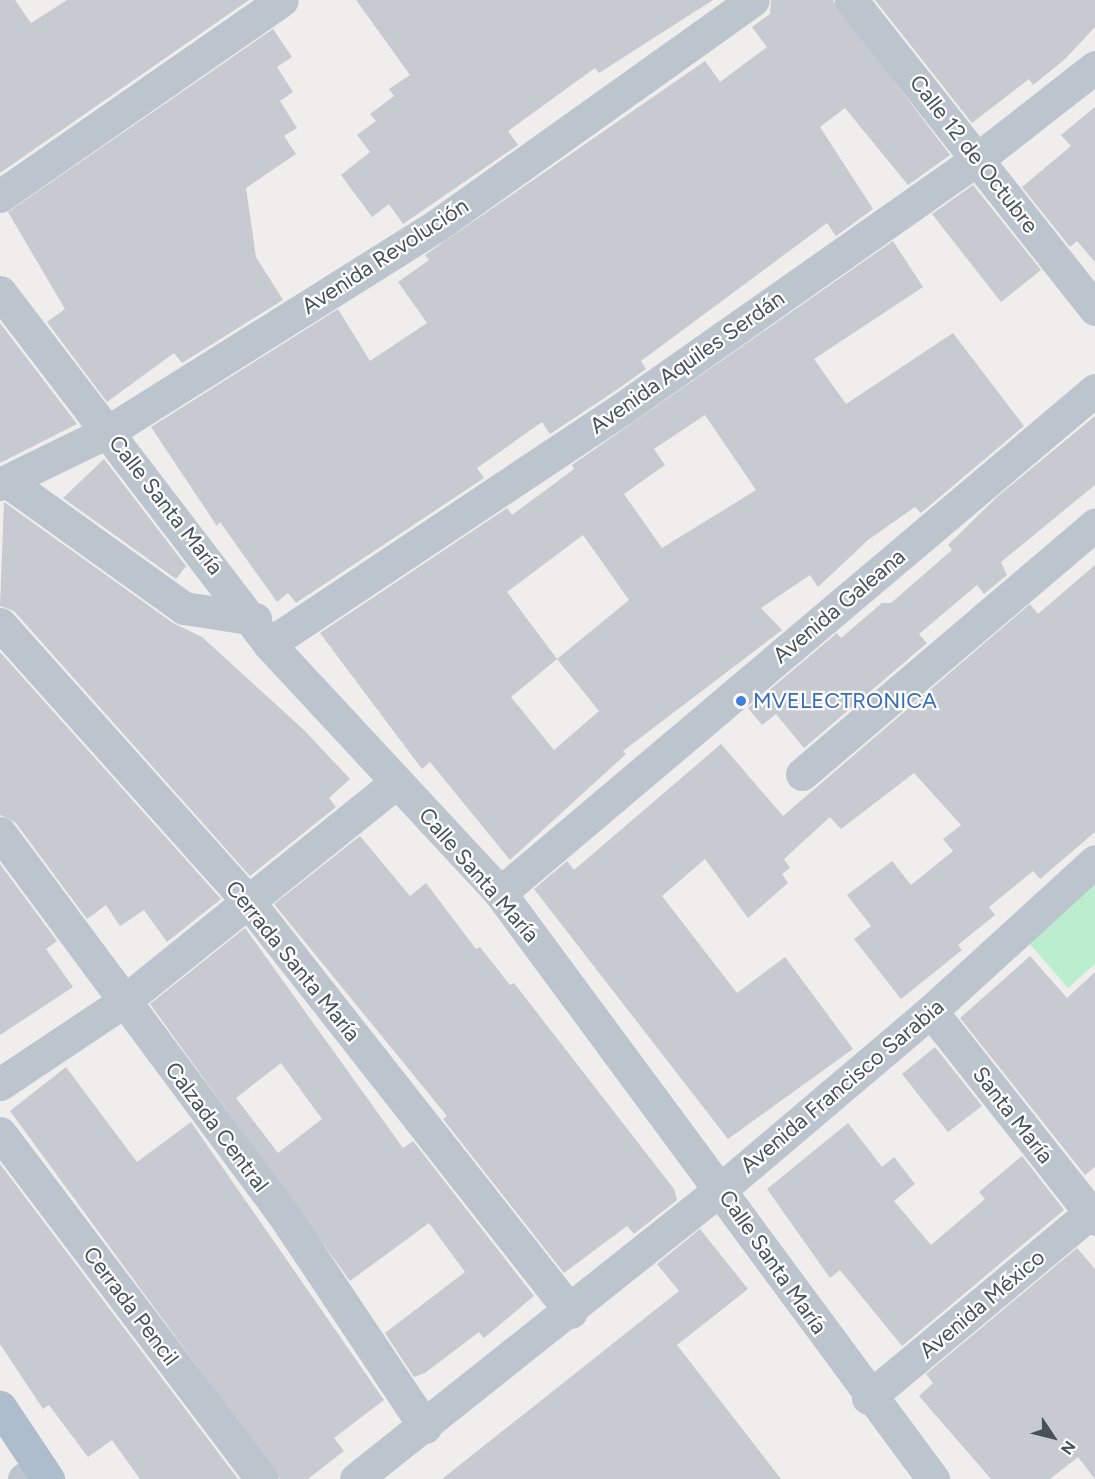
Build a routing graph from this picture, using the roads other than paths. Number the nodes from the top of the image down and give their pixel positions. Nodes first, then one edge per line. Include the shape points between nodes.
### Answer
1 (282, 0) edge
2 (753, 0) edge
3 (852, 0) edge
4 (1095, 67) edge
5 (980, 157) junction
6 (0, 196) edge
7 (0, 292) edge
8 (1095, 309) edge
9 (1095, 390) edge
10 (109, 431) junction
11 (4, 482) edge
12 (1095, 525) edge
13 (0, 624) edge
14 (262, 632) junction
15 (802, 774) dead end
16 (397, 782) junction
17 (0, 833) edge
18 (1095, 861) edge
19 (500, 893) junction
20 (247, 900) junction
21 (123, 1002) junction
22 (931, 1011) junction
23 (0, 1084) edge
24 (0, 1132) edge
25 (721, 1189) junction
26 (1093, 1214) edge
27 (571, 1312) junction
28 (868, 1398) junction
29 (0, 1407) edge
30 (425, 1427) junction
31 (37, 1476) edge
32 (262, 1479) edge
33 (356, 1479) edge
34 (933, 1479) edge

1 - 6 street
2 - 10 street, Avenida Revolución via 436,226
3 - 5 street, Calle 12 de Octubre
4 - 5 street, Avenida Aquiles Serdán
5 - 8 street, Calle 12 de Octubre
5 - 14 street, Avenida Aquiles Serdán via 623,408
7 - 10 street, Calle Santa María
9 - 19 street, Avenida Galeana
10 - 11 street, Avenida Revolución
10 - 14 street, Calle Santa María
11 - 14 street via 184,608
12 - 15 street
13 - 20 street, Cerrada Santa María
14 - 16 street, Calle Santa María
16 - 19 street, Calle Santa María
16 - 20 street
17 - 21 street, Calzada Central
18 - 22 street, Avenida Francisco Sarabia
19 - 25 street, Calle Santa María
20 - 21 street
20 - 27 street, Cerrada Santa María
21 - 23 street
21 - 30 street, Calzada Central via 283,1214
22 - 25 street, Avenida Francisco Sarabia
22 - 26 street, Santa María
24 - 32 street, Cerrada Pencil
25 - 27 street, Avenida Francisco Sarabia
25 - 28 street, Calle Santa María
26 - 28 street, Avenida México
27 - 30 street, Avenida Francisco Sarabia
28 - 34 street, Calle Santa María
29 - 31 main road
30 - 33 street, Avenida Francisco Sarabia

